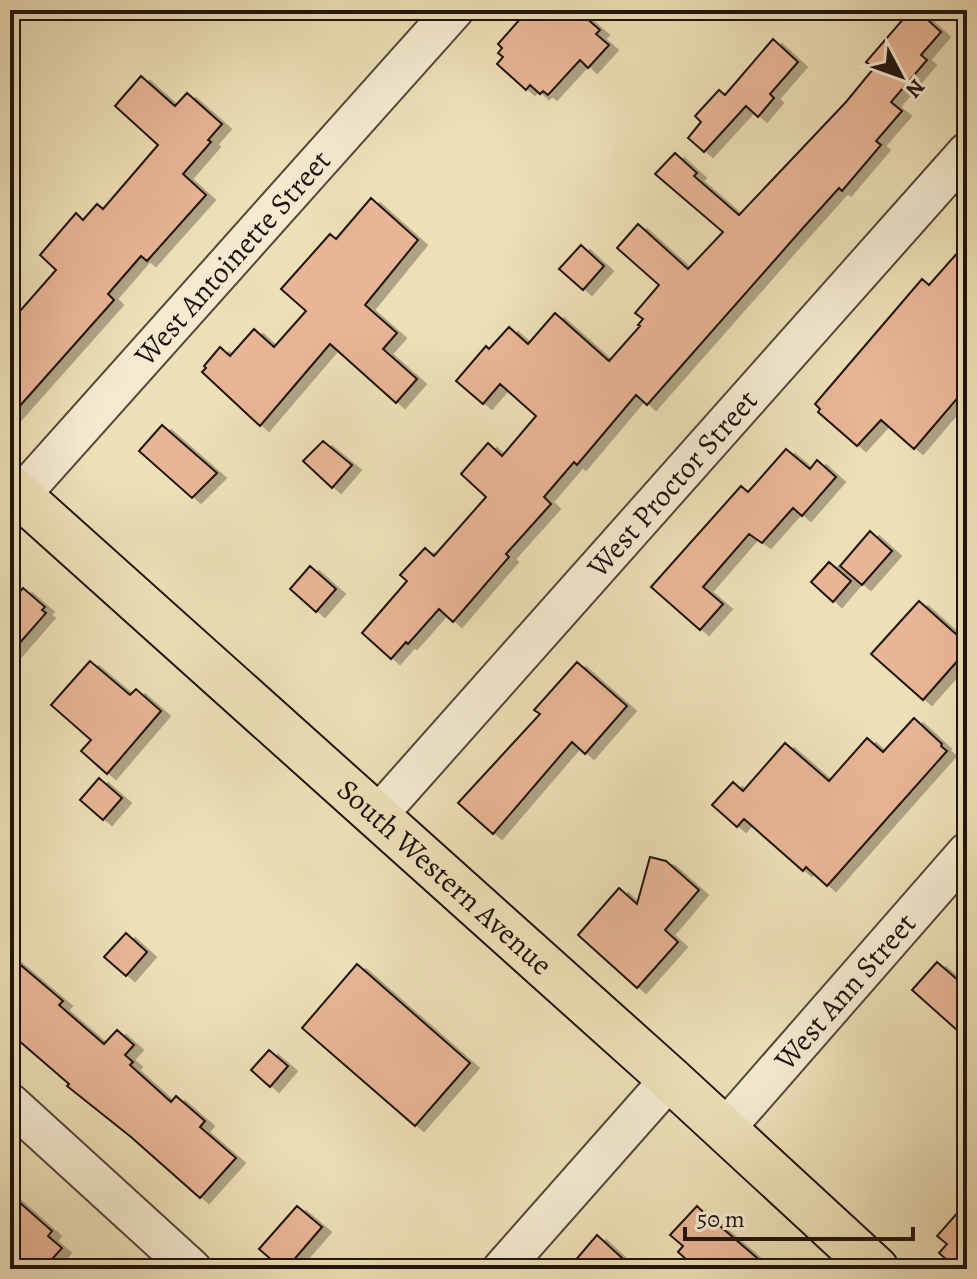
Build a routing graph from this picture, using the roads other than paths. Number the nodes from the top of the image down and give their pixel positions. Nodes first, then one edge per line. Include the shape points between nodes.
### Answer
1 (454, 10) edge
2 (967, 152) edge
3 (13, 496) edge
4 (376, 817) junction
5 (967, 852) edge
6 (670, 1079) junction
7 (10, 1103) edge
8 (724, 1130) junction
9 (192, 1269) edge
10 (502, 1269) edge
11 (876, 1269) edge

1 - 3 street, West Antoinette Street
2 - 4 street, West Proctor Street
3 - 4 main road, South Western Avenue
4 - 6 main road, South Western Avenue
5 - 8 street, West Ann Street
6 - 8 main road, South Western Avenue
6 - 10 street
7 - 9 street
8 - 11 main road, South Western Avenue

